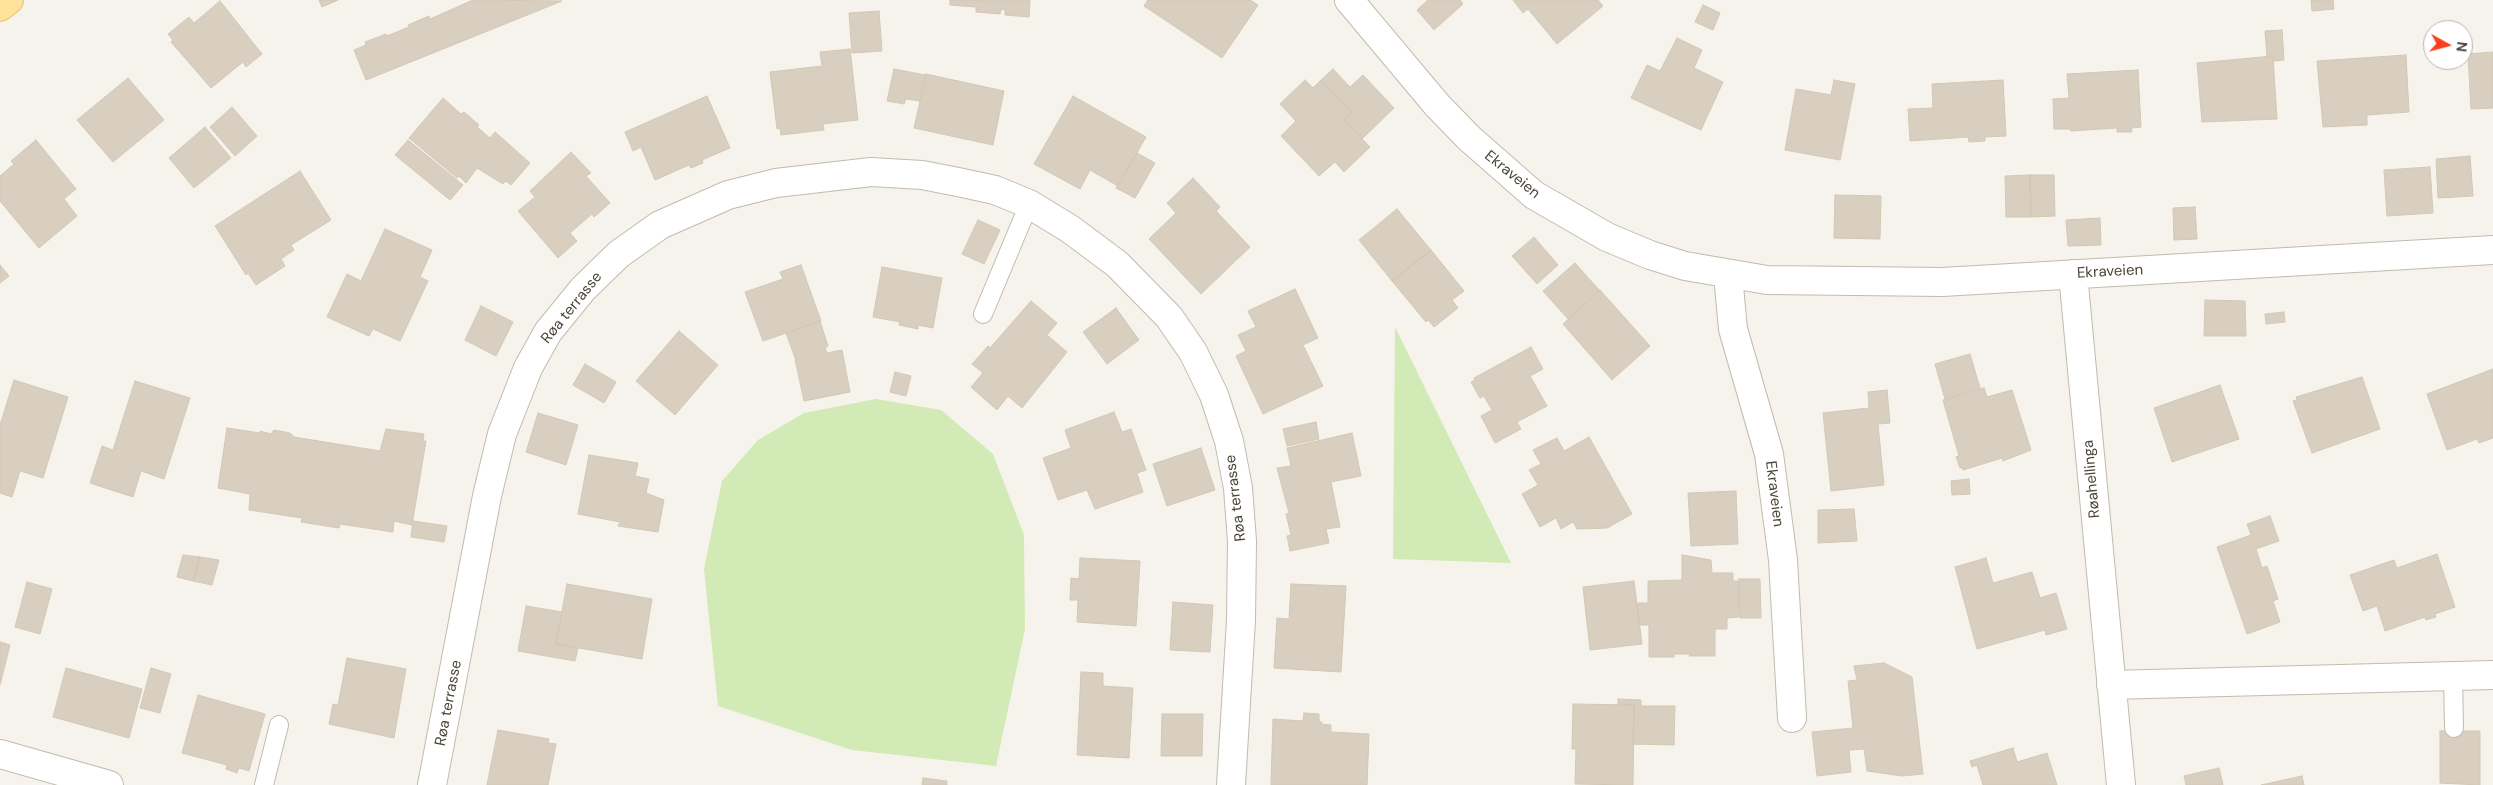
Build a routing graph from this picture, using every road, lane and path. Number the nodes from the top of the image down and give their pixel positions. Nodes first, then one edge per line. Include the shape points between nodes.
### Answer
1 (9, 0) edge
2 (1349, 0) edge
3 (0, 7) edge
4 (1029, 204) junction
5 (2493, 250) edge
6 (2073, 274) junction
7 (1728, 275) junction
8 (983, 314) dead end
9 (2493, 675) edge
10 (2453, 676) junction
11 (2111, 684) junction
12 (1792, 718) dead end
13 (279, 725) dead end
14 (2454, 728) dead end
15 (0, 754) edge
16 (109, 785) edge
17 (264, 785) edge
18 (432, 785) edge
19 (1231, 785) edge
20 (2121, 785) edge

1 - 3 main road
2 - 7 street, Ekraveien via 1456,125 1534,195 1607,236 1650,255
4 - 8 lane
4 - 18 street, Røa terrasse via 995,190 922,175 872,172 776,183 728,195 660,225 619,254 548,332 528,368 502,434 487,496
4 - 19 street, Røa terrasse via 1117,264 1169,317 1193,352 1214,395 1235,469 1242,541 1241,620
5 - 6 street, Ekraveien
6 - 7 street, Ekraveien via 1942,282 1801,282
6 - 11 street, Røahellinga
7 - 12 street, Ekraveien via 1733,329 1769,454 1783,560
9 - 10 street
10 - 11 street
10 - 14 lane
11 - 20 street, Røahellinga
13 - 17 lane
15 - 16 street

